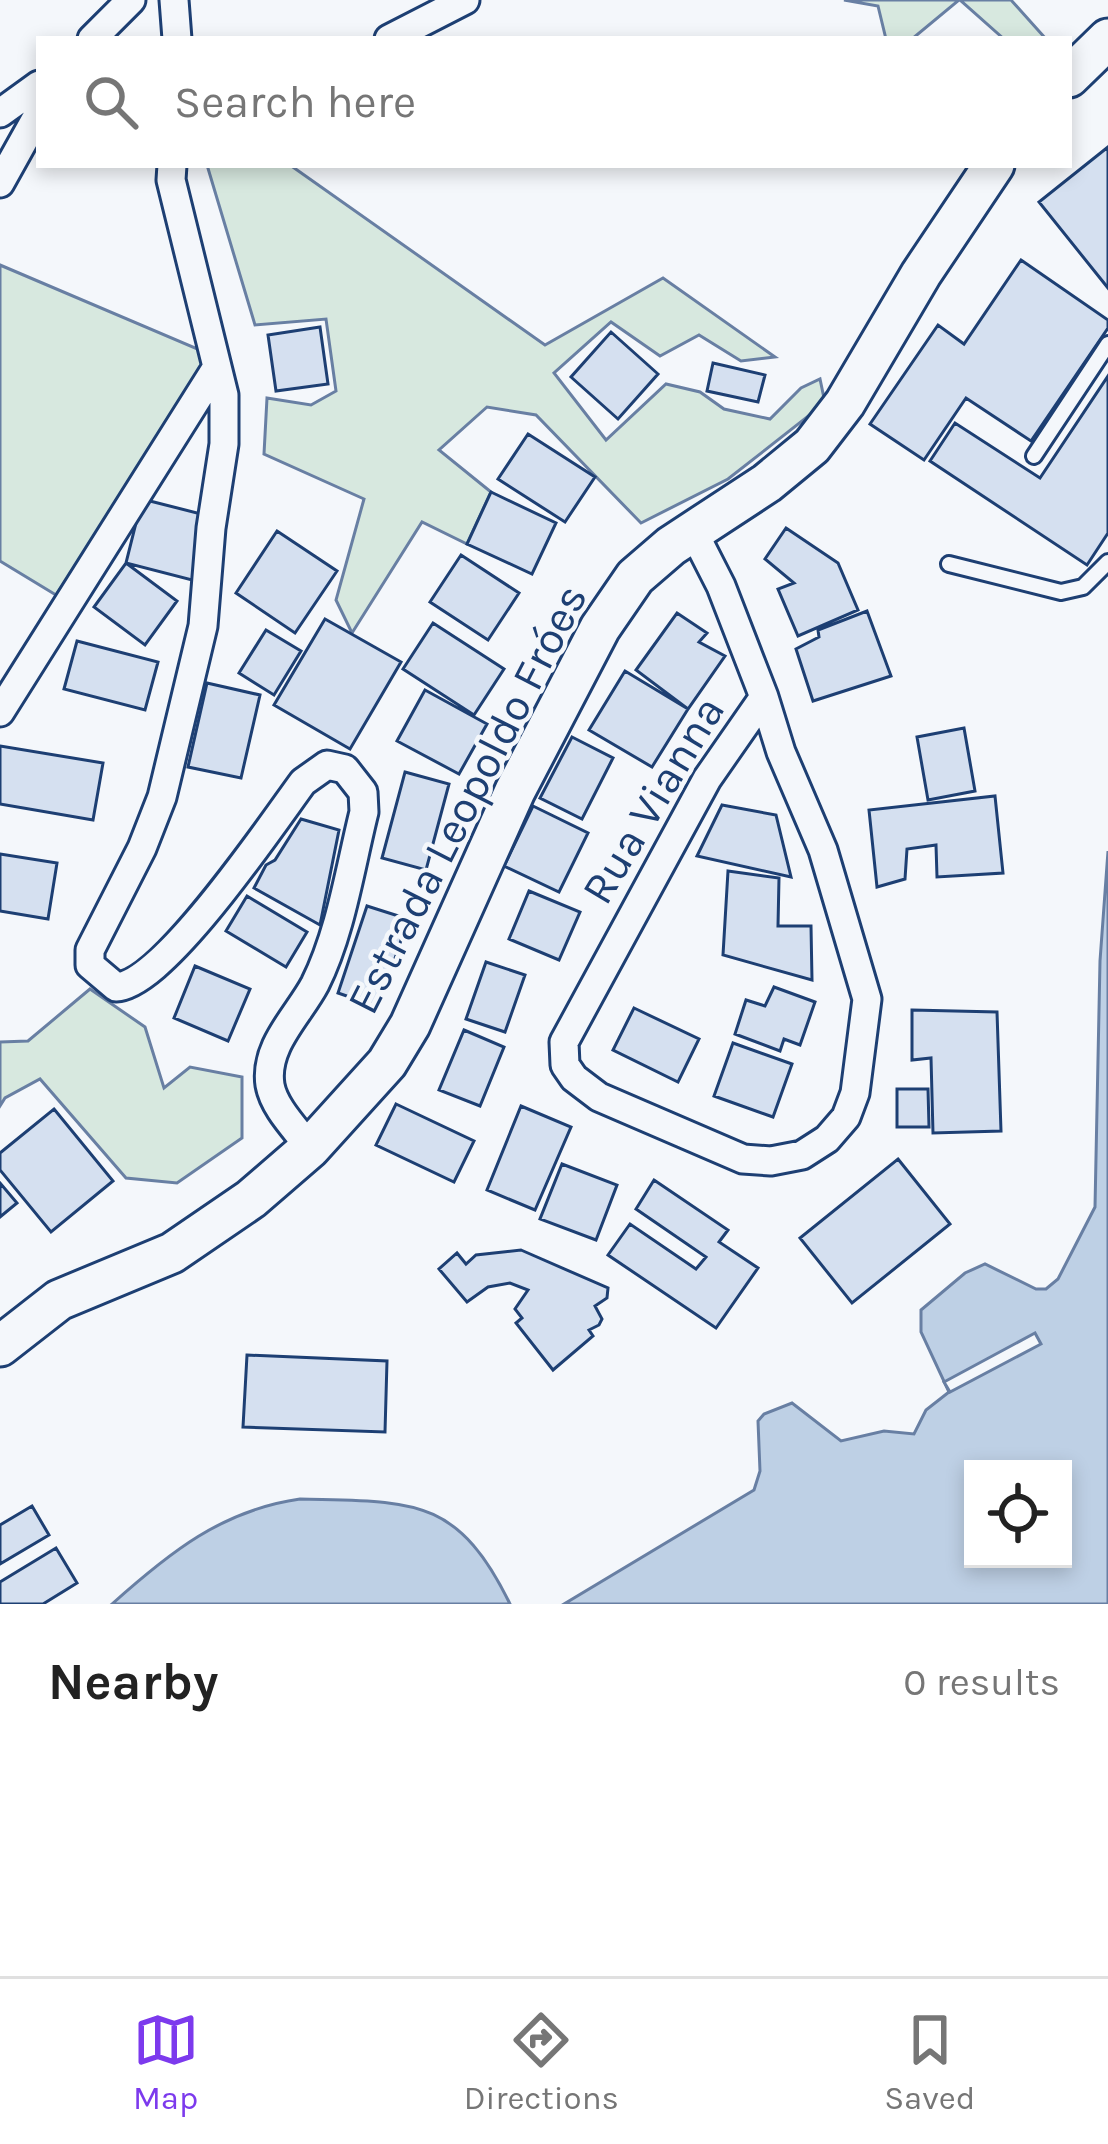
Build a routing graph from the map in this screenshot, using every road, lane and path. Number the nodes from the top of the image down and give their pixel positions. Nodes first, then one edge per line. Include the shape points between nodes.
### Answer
1 (130, 0) edge
2 (174, 0) edge
3 (465, 0) edge
4 (95, 36) edge
5 (176, 36) edge
6 (395, 36) edge
7 (1108, 39) edge
8 (1072, 74) edge
9 (36, 87) edge
10 (0, 113) edge
11 (36, 118) edge
12 (172, 168) edge
13 (992, 168) edge
14 (0, 183) edge
15 (1108, 344) edge
16 (218, 368) junction
17 (1034, 456) dead end
18 (694, 532) junction
19 (1108, 562) edge
20 (949, 564) dead end
21 (764, 697) junction
22 (0, 712) edge
23 (310, 1148) junction
24 (0, 1346) edge

1 - 4 street
2 - 5 street
3 - 6 street
7 - 8 street
9 - 10 street
11 - 14 street
12 - 16 street
13 - 18 street, Estrada Leopoldo Fróes via 812,446
15 - 17 lane
16 - 22 street
16 - 23 street via 224,444 203,626 162,796 90,965 116,987 153,970 303,782 327,765 345,769 363,792 364,812 329,951 273,1049 270,1069 275,1099
18 - 21 street, Rua Vianna
18 - 23 street, Estrada Leopoldo Fróes via 635,577 601,628 515,791 410,1024 387,1063
19 - 20 lane via 1083,587 1061,592
21 - 21 street, Rua Vianna via 823,850 867,1000 846,1117 802,1154 743,1160 598,1097 574,1078 564,1042 707,779
23 - 24 street, Estrada Leopoldo Fróes via 172,1253 71,1293

